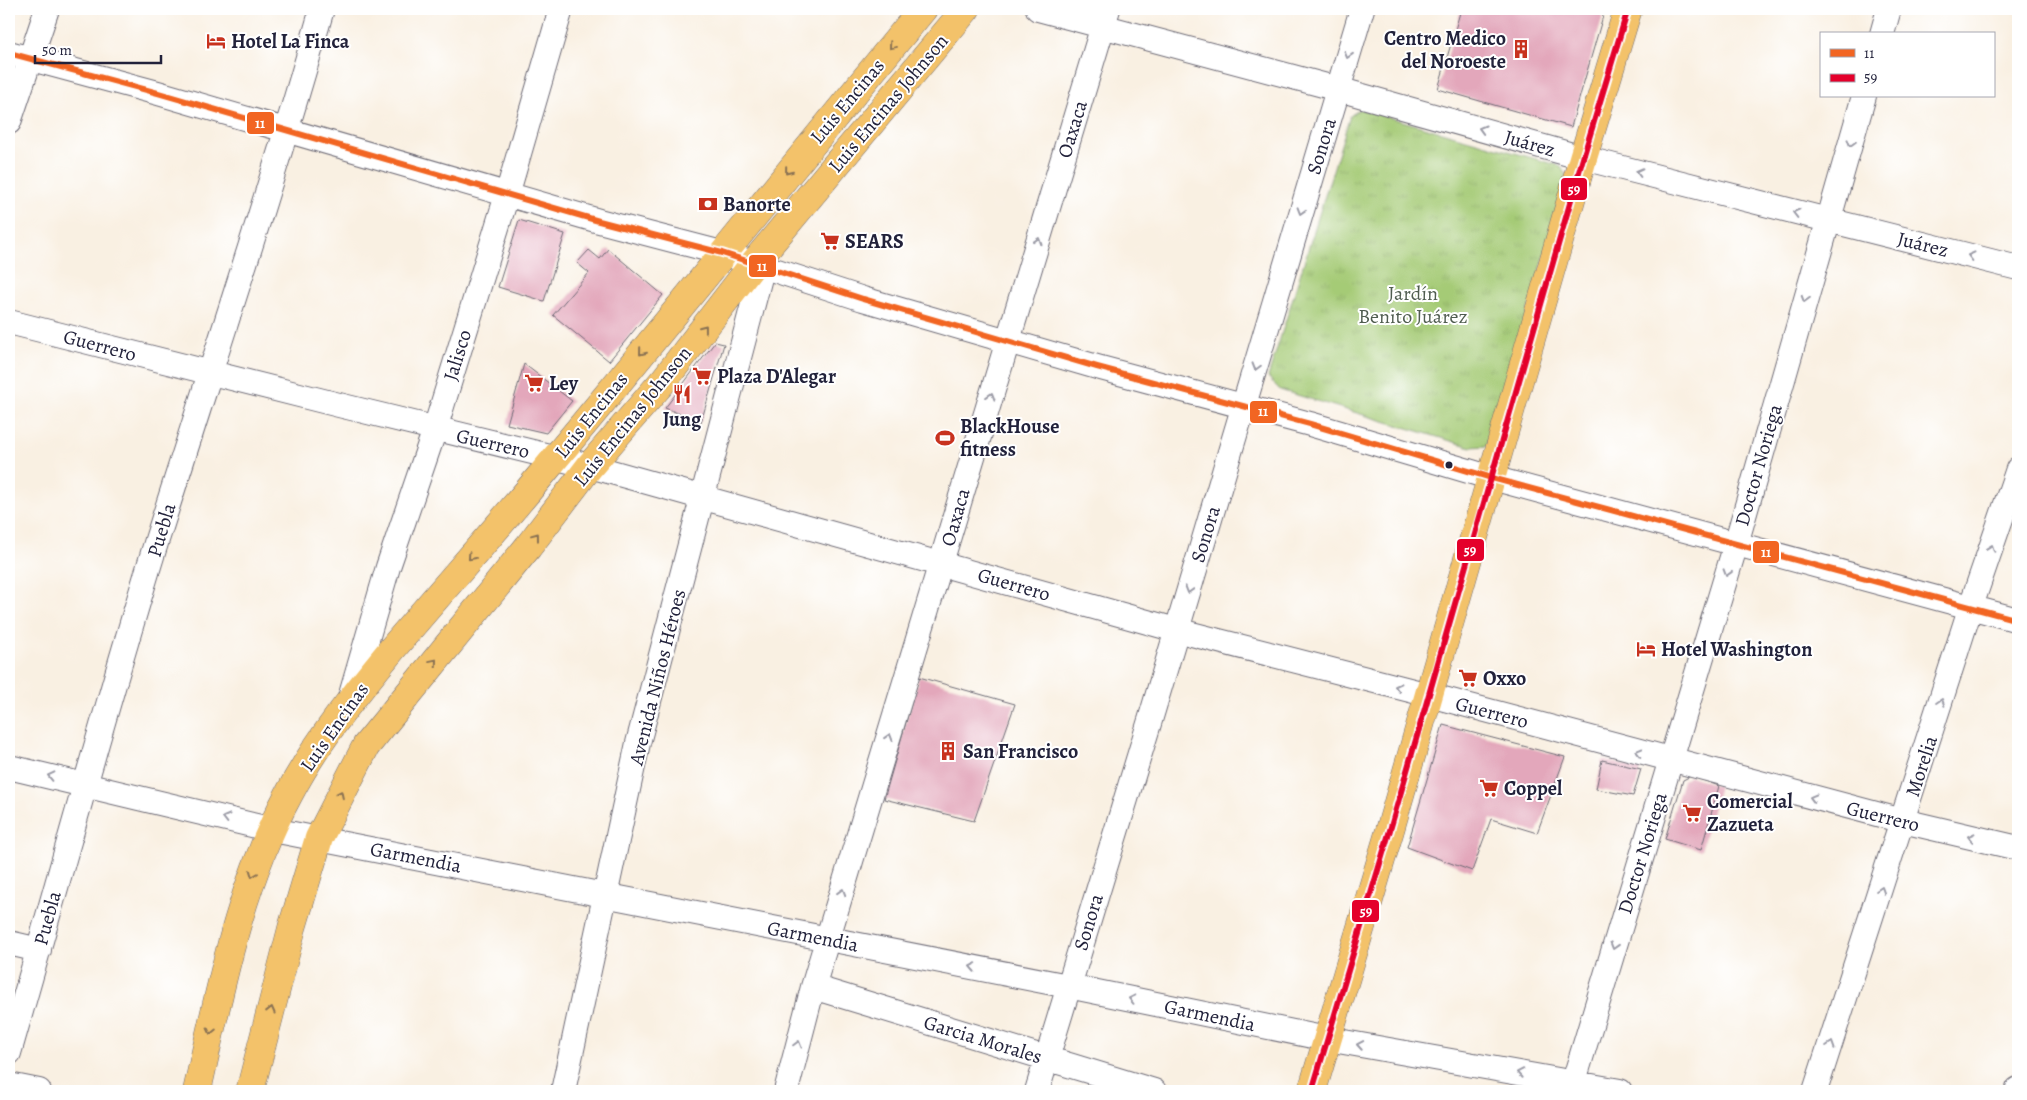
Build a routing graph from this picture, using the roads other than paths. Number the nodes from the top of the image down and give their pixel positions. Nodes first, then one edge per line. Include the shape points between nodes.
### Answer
1 (47, 9) edge
2 (322, 9) edge
3 (561, 9) edge
4 (923, 9) edge
5 (966, 9) edge
6 (1038, 9) edge
7 (1362, 9) edge
8 (1628, 9) edge
9 (1889, 9) edge
10 (1105, 17) edge
11 (1883, 32) edge
12 (19, 56) edge
13 (1338, 89) junction
14 (1863, 98) edge
15 (9, 122) edge
16 (286, 131) junction
17 (1583, 158) junction
18 (507, 195) junction
19 (1828, 221) junction
20 (722, 253) junction
21 (758, 265) junction
22 (2018, 268) edge
23 (9, 322) edge
24 (1008, 340) junction
25 (209, 372) junction
26 (1244, 406) junction
27 (434, 429) junction
28 (557, 457) junction
29 (590, 466) junction
30 (2018, 470) edge
31 (1492, 478) junction
32 (702, 498) junction
33 (1736, 544) junction
34 (941, 564) junction
35 (1971, 606) junction
36 (2018, 620) edge
37 (1176, 630) junction
38 (1429, 695) junction
39 (350, 701) junction
40 (1670, 760) junction
41 (9, 767) edge
42 (84, 784) junction
43 (1903, 821) junction
44 (271, 829) junction
45 (319, 838) junction
46 (2018, 848) edge
47 (604, 894) junction
48 (828, 939) junction
49 (9, 943) edge
50 (39, 950) junction
51 (1068, 986) junction
52 (813, 987) junction
53 (1327, 1039) junction
54 (9, 1053) edge
55 (1046, 1058) junction
56 (9, 1085) edge
57 (1573, 1087) edge
58 (39, 1091) edge
59 (197, 1091) edge
60 (250, 1091) edge
61 (563, 1091) edge
62 (786, 1091) edge
63 (1036, 1091) edge
64 (1154, 1091) edge
65 (1312, 1091) edge
66 (1620, 1091) edge
67 (1816, 1091) edge

1 - 12 street
2 - 16 street, Puebla
3 - 18 street, Jalisco
4 -> 20 main road, Luis Encinas
5 - 21 main road, Luis Encinas Johnson
6 - 10 street, Juárez
7 -> 13 street, Sonora
8 - 17 main road
9 - 11 street
10 - 13 street, Juárez
24 -> 10 street, Oaxaca
12 - 15 street
12 - 16 street
17 -> 13 street, Juárez
13 -> 26 street, Sonora
14 -> 19 street, Doctor Noriega
16 - 18 street
16 - 25 street, Puebla
19 -> 17 street, Juárez
17 - 31 main road
18 - 20 street
18 - 27 street, Jalisco
22 -> 19 street, Juárez
19 -> 33 street, Doctor Noriega
20 - 21 street
20 -> 28 main road, Luis Encinas
21 - 24 street
29 -> 21 main road, Luis Encinas Johnson
21 - 32 street, Avenida Niños Héroes
23 - 25 street, Guerrero
24 - 26 street
34 -> 24 street, Oaxaca
25 - 27 street, Guerrero
25 - 42 street, Puebla
26 - 31 street
26 -> 37 street, Sonora
27 - 28 street, Guerrero
27 - 39 street, Jalisco via 388,567
28 - 29 street, Guerrero
28 -> 39 main road, Luis Encinas
29 - 32 street, Guerrero
45 -> 29 main road, Luis Encinas Johnson via 366,746
35 -> 30 street, Morelia
31 - 33 street
31 - 38 main road
32 - 34 street, Guerrero
32 - 47 street, Avenida Niños Héroes via 638,743
33 - 35 street
33 -> 40 street, Doctor Noriega
34 - 37 street, Guerrero
48 -> 34 street, Oaxaca
35 - 36 street
43 -> 35 street, Morelia
38 -> 37 street, Guerrero
37 - 51 street, Sonora
40 -> 38 street, Guerrero
38 - 53 main road
39 - 44 main road, Luis Encinas via 290,792
43 -> 40 street, Guerrero
40 -> 57 street, Doctor Noriega
42 -> 41 street, Garmendia
44 -> 42 street, Garmendia
42 - 50 street, Puebla
46 -> 43 street, Guerrero
67 -> 43 street, Morelia
44 - 45 street, Garmendia
44 -> 59 main road, Luis Encinas via 228,953
45 - 47 street, Garmendia
60 -> 45 main road, Luis Encinas Johnson
47 - 48 street, Garmendia
47 - 61 street, Avenida Niños Héroes
51 -> 48 street, Garmendia
48 - 52 street, Oaxaca
49 - 50 street
50 - 54 street, Puebla
53 -> 51 street, Garmendia
51 - 55 street, Sonora
52 - 55 street, Garcia Morales
62 -> 52 street, Oaxaca
57 -> 53 street, Garmendia
53 - 65 main road
55 - 63 street, Sonora
55 - 64 street, Garcia Morales
56 - 58 street
57 - 66 street, Garmendia

